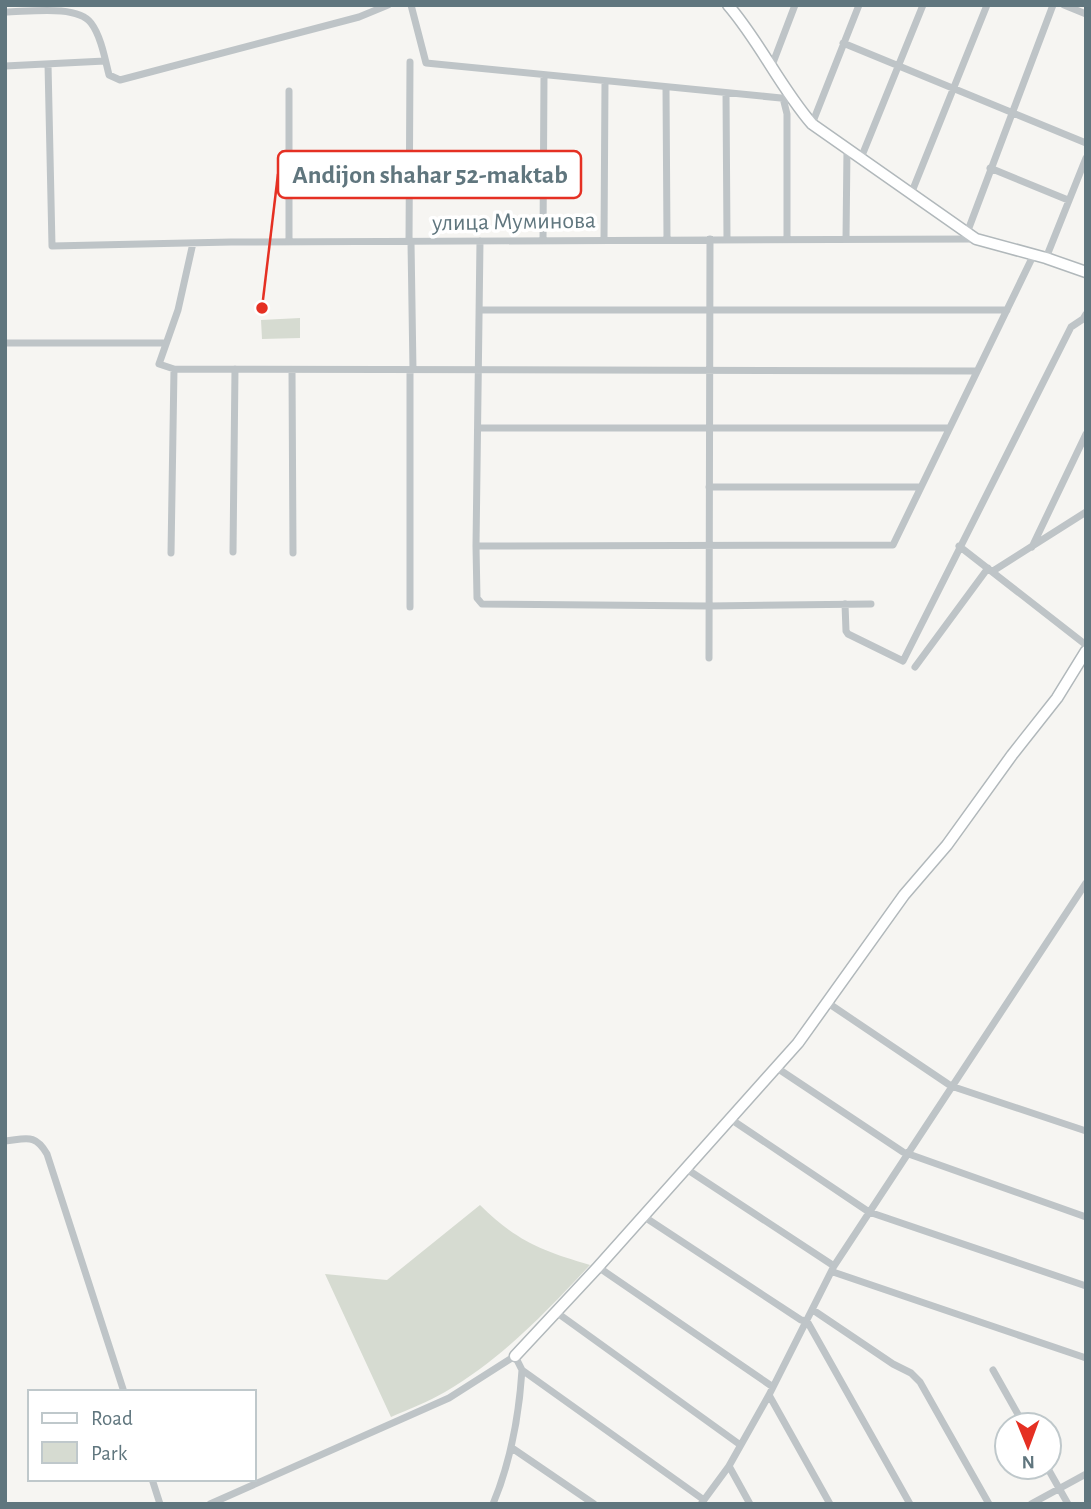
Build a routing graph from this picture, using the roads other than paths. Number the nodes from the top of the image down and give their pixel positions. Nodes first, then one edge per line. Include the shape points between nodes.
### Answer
1 (388, 5) edge
2 (411, 5) edge
3 (796, 5) edge
4 (859, 5) edge
5 (923, 5) edge
6 (987, 5) edge
7 (1053, 5) edge
8 (1064, 5) edge
9 (730, 6) edge
10 (5, 12) edge
11 (1086, 14) edge
12 (844, 43) junction
13 (105, 61) junction
14 (410, 62) dead end
15 (48, 64) junction
16 (5, 66) edge
17 (898, 66) junction
18 (770, 68) junction
19 (544, 75) junction
20 (606, 82) junction
21 (666, 88) junction
22 (953, 89) junction
23 (289, 91) dead end
24 (726, 93) junction
25 (787, 99) junction
26 (1011, 113) junction
27 (812, 124) junction
28 (1086, 143) edge
29 (847, 149) junction
30 (861, 158) junction
31 (1086, 158) edge
32 (990, 168) junction
33 (911, 194) junction
34 (1068, 200) junction
35 (971, 236) junction
36 (667, 239) junction
37 (710, 239) junction
38 (727, 239) junction
39 (788, 239) junction
40 (846, 239) junction
41 (543, 240) junction
42 (604, 240) junction
43 (480, 241) junction
44 (289, 242) junction
45 (410, 242) junction
46 (193, 243) junction
47 (1034, 254) junction
48 (1046, 258) junction
49 (1086, 272) edge
50 (480, 310) junction
51 (709, 310) junction
52 (1007, 310) junction
53 (1086, 314) edge
54 (5, 343) edge
55 (166, 343) junction
56 (174, 369) junction
57 (234, 369) junction
58 (479, 369) junction
59 (709, 369) junction
60 (292, 370) junction
61 (412, 370) junction
62 (977, 371) junction
63 (478, 428) junction
64 (710, 428) junction
65 (949, 428) junction
66 (1086, 434) edge
67 (709, 487) junction
68 (921, 487) junction
69 (1086, 512) edge
70 (476, 546) junction
71 (959, 546) junction
72 (708, 547) junction
73 (1032, 547) junction
74 (233, 552) dead end
75 (172, 553) dead end
76 (293, 553) dead end
77 (991, 570) junction
78 (845, 604) junction
79 (871, 604) dead end
80 (709, 606) junction
81 (411, 607) dead end
82 (1086, 645) edge
83 (1086, 651) edge
84 (709, 658) dead end
85 (915, 667) dead end
86 (1086, 883) edge
87 (828, 1003) junction
88 (776, 1068) junction
89 (951, 1086) junction
90 (729, 1118) junction
91 (1086, 1131) edge
92 (5, 1141) edge
93 (908, 1153) junction
94 (685, 1168) junction
95 (869, 1212) junction
96 (643, 1216) junction
97 (1086, 1217) edge
98 (598, 1267) junction
99 (833, 1269) junction
100 (1086, 1286) edge
101 (813, 1310) junction
102 (556, 1312) junction
103 (807, 1321) junction
104 (515, 1356) junction
105 (1086, 1358) edge
106 (522, 1370) junction
107 (993, 1370) dead end
108 (123, 1390) edge
109 (771, 1391) junction
110 (1016, 1411) edge
111 (739, 1444) junction
112 (512, 1448) junction
113 (729, 1466) junction
114 (1086, 1474) edge
115 (153, 1481) edge
116 (1055, 1481) edge
117 (1059, 1489) junction
118 (703, 1502) edge
119 (160, 1504) edge
120 (210, 1504) edge
121 (493, 1504) edge
122 (594, 1504) edge
123 (750, 1504) edge
124 (830, 1504) edge
125 (910, 1504) edge
126 (989, 1504) edge
127 (1031, 1504) edge
128 (1068, 1504) edge

1 - 13 street via 359,17 120,80 109,75
2 - 19 street via 426,64
3 - 18 street
4 - 12 street
5 - 17 street
6 - 22 street
7 - 26 street
8 - 11 street
9 - 18 street
10 - 13 street via 75,13 90,21
12 - 17 street
12 - 27 street
13 - 15 street
14 - 45 street
15 - 16 street
15 - 46 street, улица Муминова via 52,246
17 - 22 street
17 - 30 street
18 - 25 street
19 - 20 street
19 - 41 street
20 - 21 street
20 - 42 street
21 - 24 street
21 - 36 street
22 - 26 street
22 - 33 street
23 - 44 street
24 - 25 street
24 - 38 street
25 - 27 street
25 - 39 street
26 - 28 street
26 - 32 street
27 - 29 street
29 - 30 street
29 - 40 street
30 - 33 street
31 - 34 street
32 - 34 street
32 - 35 street
33 - 35 street
34 - 48 street
35 - 40 street, улица Муминова
35 - 47 street
36 - 37 street, улица Муминова
36 - 42 street, улица Муминова
37 - 38 street, улица Муминова
37 - 51 street
38 - 39 street, улица Муминова
39 - 40 street, улица Муминова
41 - 42 street, улица Муминова
41 - 43 street, улица Муминова
43 - 45 street, улица Муминова
43 - 50 street
44 - 45 street, улица Муминова
44 - 46 street, улица Муминова
45 - 61 street
46 - 55 street
47 - 48 street
47 - 52 street
48 - 49 street
50 - 51 street
50 - 58 street
51 - 52 street
51 - 59 street
52 - 62 street
53 - 71 street via 1071,327
54 - 55 street
55 - 56 street via 159,364
56 - 57 street
56 - 75 street
57 - 60 street
57 - 74 street
58 - 59 street
58 - 61 street
58 - 63 street
59 - 62 street
59 - 64 street
60 - 61 street
60 - 76 street
61 - 81 street
62 - 65 street
63 - 64 street
63 - 70 street
64 - 65 street
64 - 67 street
65 - 68 street
66 - 73 street
67 - 68 street
67 - 72 street
68 - 72 street via 893,545
69 - 73 street
70 - 72 street
70 - 80 street via 477,598 482,604
71 - 77 street
71 - 78 street via 903,661 848,635
72 - 80 street
73 - 77 street
77 - 82 street
77 - 85 street
78 - 79 street
78 - 80 street
80 - 84 street
83 - 87 street via 1063,690 904,895
86 - 89 street
87 - 88 street
87 - 89 street
88 - 90 street
88 - 93 street
89 - 91 street
89 - 93 street
90 - 94 street
90 - 95 street
92 - 108 street via 37,1140 47,1154
93 - 95 street
93 - 97 street
94 - 96 street
94 - 99 street
95 - 99 street
95 - 100 street
96 - 98 street
96 - 103 street
98 - 102 street
98 - 109 street
99 - 101 street
99 - 105 street
101 - 103 street
101 - 126 street via 920,1382
102 - 104 street
102 - 111 street
103 - 109 street
103 - 125 street
104 - 106 street
104 - 120 street via 449,1398
106 - 112 street
106 - 118 street
107 - 110 street
109 - 111 street
109 - 124 street
111 - 113 street
112 - 121 street
112 - 122 street
113 - 118 street
113 - 123 street
114 - 117 street
115 - 119 street
116 - 117 street
117 - 127 street
117 - 128 street

